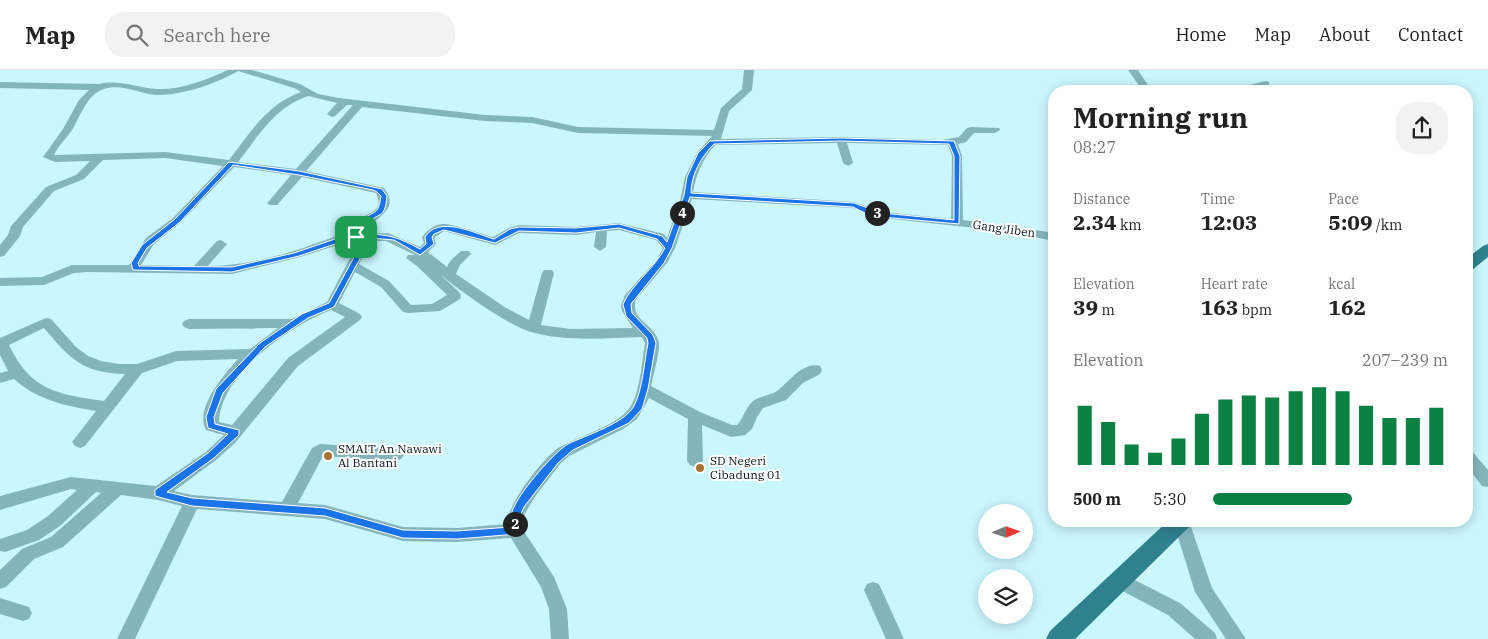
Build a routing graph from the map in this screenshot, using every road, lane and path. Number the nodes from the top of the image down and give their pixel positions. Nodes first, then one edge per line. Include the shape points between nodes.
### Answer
1 (235, 70) edge
2 (242, 70) edge
3 (749, 70) edge
4 (1133, 70) edge
5 (1266, 84) dead end
6 (0, 85) edge
7 (1144, 85) edge
8 (1262, 85) edge
9 (99, 88) junction
10 (307, 93) junction
11 (344, 102) junction
12 (360, 102) junction
13 (332, 114) dead end
14 (995, 130) dead end
15 (715, 138) junction
16 (841, 140) junction
17 (952, 142) junction
18 (99, 158) junction
19 (232, 163) junction
20 (848, 163) dead end
21 (299, 173) junction
22 (687, 195) junction
23 (273, 203) dead end
24 (957, 223) junction
25 (602, 227) junction
26 (1048, 236) edge
27 (363, 239) junction
28 (221, 244) dead end
29 (600, 247) dead end
30 (669, 248) junction
31 (1488, 249) edge
32 (420, 252) junction
33 (0, 253) edge
34 (465, 254) dead end
35 (1473, 261) edge
36 (353, 266) junction
37 (136, 268) junction
38 (198, 269) junction
39 (548, 273) dead end
40 (447, 274) junction
41 (0, 282) edge
42 (332, 305) junction
43 (295, 323) junction
44 (189, 324) dead end
45 (533, 328) junction
46 (644, 332) junction
47 (254, 354) junction
48 (137, 370) junction
49 (815, 370) dead end
50 (17, 373) junction
51 (0, 378) edge
52 (644, 389) junction
53 (108, 407) junction
54 (695, 416) junction
55 (236, 432) junction
56 (80, 442) dead end
57 (396, 455) dead end
58 (695, 461) dead end
59 (1473, 463) edge
60 (1488, 481) edge
61 (93, 485) junction
62 (118, 488) junction
63 (158, 493) junction
64 (192, 502) junction
65 (0, 503) edge
66 (287, 509) junction
67 (1177, 527) edge
68 (1183, 527) edge
69 (515, 531) junction
70 (2, 547) edge
71 (0, 581) edge
72 (1121, 581) junction
73 (873, 590) dead end
74 (0, 606) edge
75 (23, 612) dead end
76 (126, 639) edge
77 (560, 639) edge
78 (895, 639) edge
79 (1058, 639) edge
80 (1208, 639) edge
81 (1237, 639) edge

1 - 9 street via 174,91 113,86
2 - 10 street via 297,86
3 - 15 street via 747,90 724,110
4 - 7 street
5 - 8 street
6 - 9 street
9 - 18 street via 76,109 69,128 48,157
10 - 11 street
10 - 19 street via 274,110
11 - 12 street
11 - 13 street
12 - 15 street via 485,118 532,120 578,130
12 - 21 street
14 - 17 street via 971,130 962,140
15 - 16 street
15 - 22 street via 702,153 690,177
16 - 17 street
16 - 20 street
17 - 24 street via 957,156
18 - 19 street via 165,155
18 - 33 street via 80,177 50,189 17,226 14,236
19 - 21 street
19 - 37 street via 177,220 144,247 134,263
21 - 23 street
21 - 27 street via 383,193 380,211 366,221
22 - 24 street, Gang Jiben via 854,205 882,215
22 - 30 street
24 - 26 street, Gang Jiben
25 - 29 street
25 - 30 street via 619,226 646,232 660,238
25 - 32 street via 519,229 495,241 443,227 428,237 430,244
27 - 32 street via 395,238
27 - 36 street
27 - 36 street via 387,244 422,263 455,296 435,308 408,309 385,284
27 - 38 street via 346,238 241,268
28 - 38 street
30 - 46 street via 661,263 627,304 628,314
31 - 35 main road
32 - 40 street
34 - 40 street
36 - 42 street
37 - 38 street
37 - 41 street via 72,269 44,280
39 - 45 street
40 - 45 street via 501,311
42 - 43 street
42 - 55 street via 355,317 293,362
43 - 44 street
43 - 47 street
45 - 46 street via 570,334
46 - 52 street via 652,343
47 - 48 street via 176,356
47 - 55 street via 219,391 210,417 211,426
48 - 50 street via 88,363 72,351 46,322 1,343
48 - 53 street
49 - 54 street via 798,379 781,396 758,404 740,432
50 - 51 street
50 - 53 street via 37,391 56,398
52 - 54 street
52 - 69 street via 637,409 626,421 569,448 555,460 520,505 515,516
53 - 56 street
54 - 58 street
55 - 63 street via 211,456
57 - 66 street via 320,450
59 - 60 street
61 - 62 street
61 - 65 street via 71,482
61 - 70 street via 54,521 33,535
62 - 63 street
62 - 71 street via 57,542 28,554
63 - 64 street
64 - 66 street
64 - 76 street
66 - 69 street via 325,512 403,534
67 - 72 main road
68 - 81 street via 1204,592
69 - 77 street via 548,583 558,609
72 - 79 main road
72 - 80 street via 1174,609
73 - 78 street
74 - 75 street

